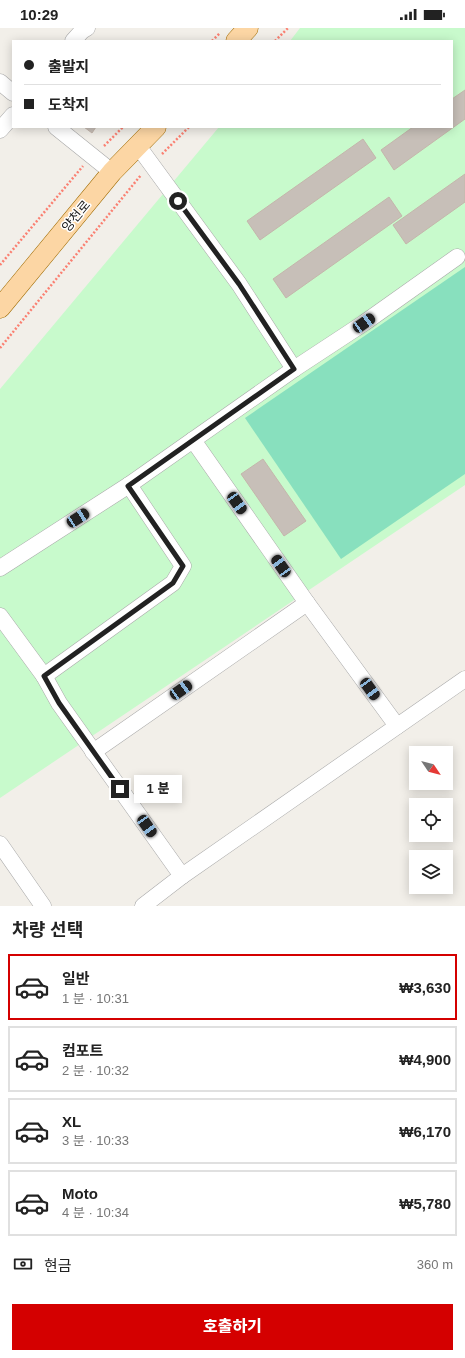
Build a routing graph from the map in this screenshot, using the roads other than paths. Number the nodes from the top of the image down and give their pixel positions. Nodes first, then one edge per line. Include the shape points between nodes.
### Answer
1 (87, 28) edge
2 (248, 28) edge
3 (74, 40) edge
4 (237, 40) edge
5 (0, 82) edge
6 (12, 92) edge
7 (12, 116) edge
8 (57, 128) edge
9 (155, 128) edge
10 (0, 130) edge
11 (138, 146) junction
12 (112, 172) junction
13 (457, 257) dead end
14 (0, 308) edge
15 (294, 369) junction
16 (193, 440) junction
17 (128, 486) junction
18 (0, 568) edge
19 (307, 603) junction
20 (0, 616) edge
21 (44, 676) junction
22 (465, 679) edge
23 (397, 726) junction
24 (93, 752) junction
25 (0, 844) edge
26 (182, 876) junction
27 (43, 906) edge
28 (143, 906) edge

1 - 3 street
2 - 4 main road
5 - 6 street
7 - 10 street
8 - 12 street
9 - 11 main road, 양천로
11 - 12 main road, 양천로
11 - 15 street via 239,284
12 - 14 main road, 양천로
13 - 15 street
15 - 16 street
16 - 17 street
16 - 19 street
17 - 18 street
17 - 21 street via 183,566 173,583
19 - 23 street
19 - 24 street
20 - 21 street
21 - 24 street via 59,703
22 - 23 street
23 - 26 street
24 - 26 street
25 - 27 street
26 - 28 street

